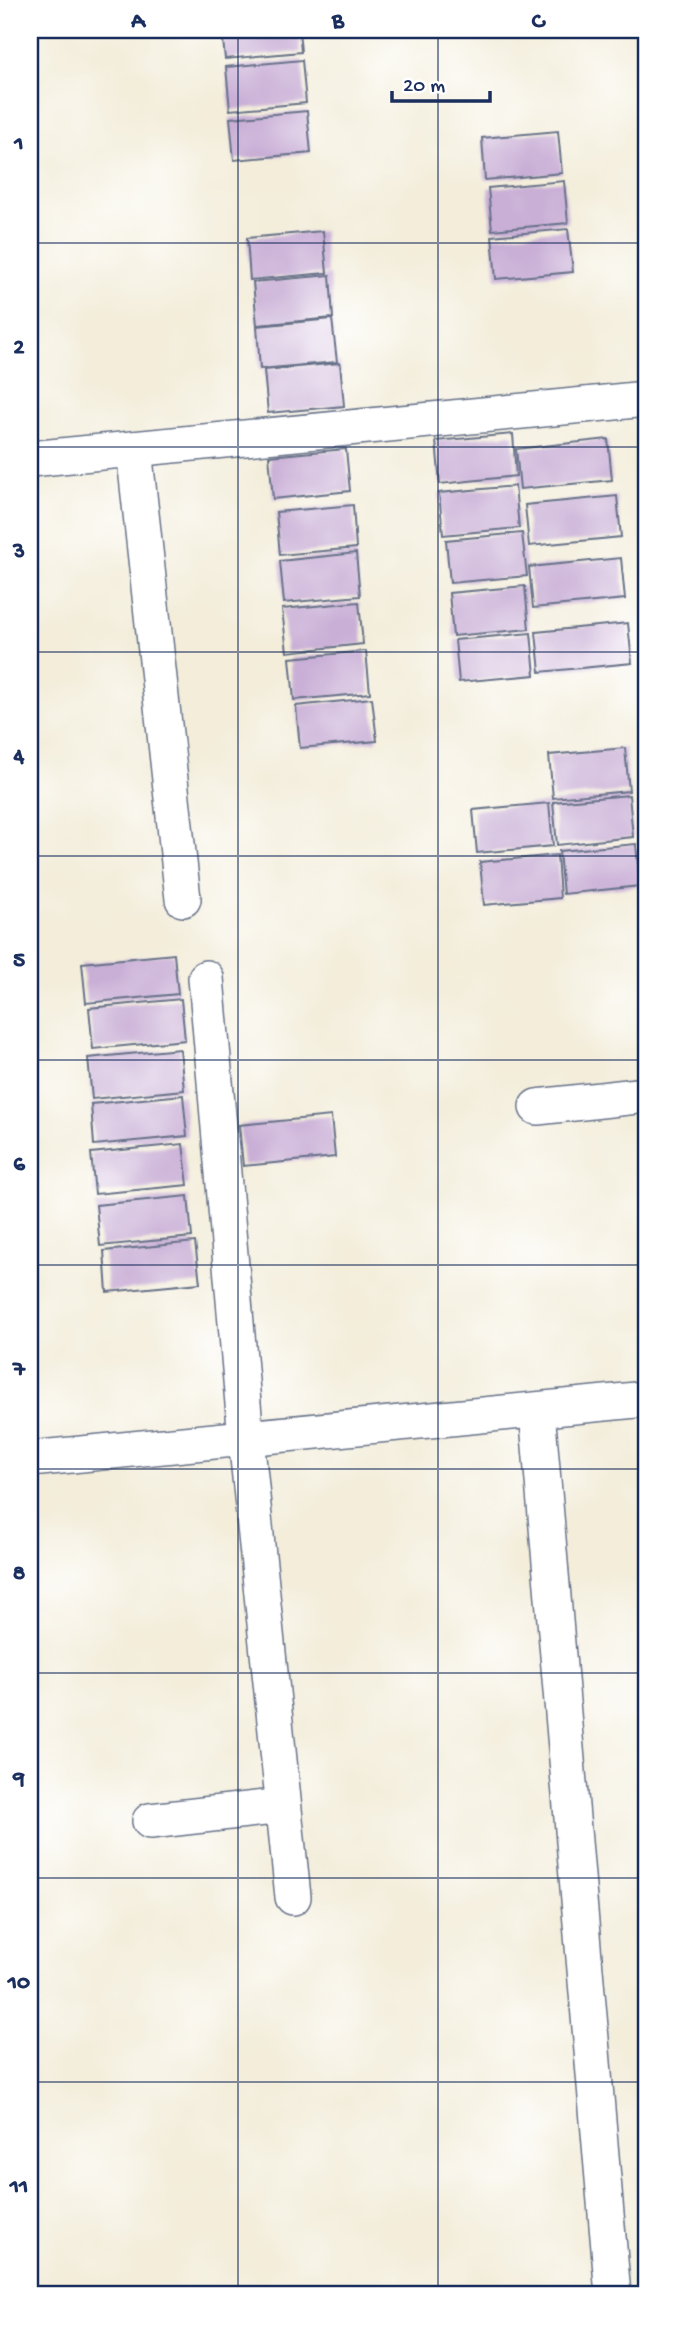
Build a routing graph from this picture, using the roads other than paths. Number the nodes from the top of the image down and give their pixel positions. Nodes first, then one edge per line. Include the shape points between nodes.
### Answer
1 (646, 399) edge
2 (134, 449) junction
3 (30, 458) edge
4 (183, 899) dead end
5 (206, 978) dead end
6 (646, 1095) edge
7 (537, 1107) dead end
8 (646, 1399) edge
9 (537, 1411) junction
10 (246, 1438) junction
11 (30, 1460) edge
12 (283, 1806) junction
13 (150, 1821) dead end
14 (293, 1897) dead end
15 (613, 2295) edge

1 - 2 street
2 - 3 street
2 - 4 street
5 - 10 street
6 - 7 street
8 - 9 street
9 - 10 street
9 - 15 street
10 - 11 street
10 - 12 street
12 - 13 street
12 - 14 street

